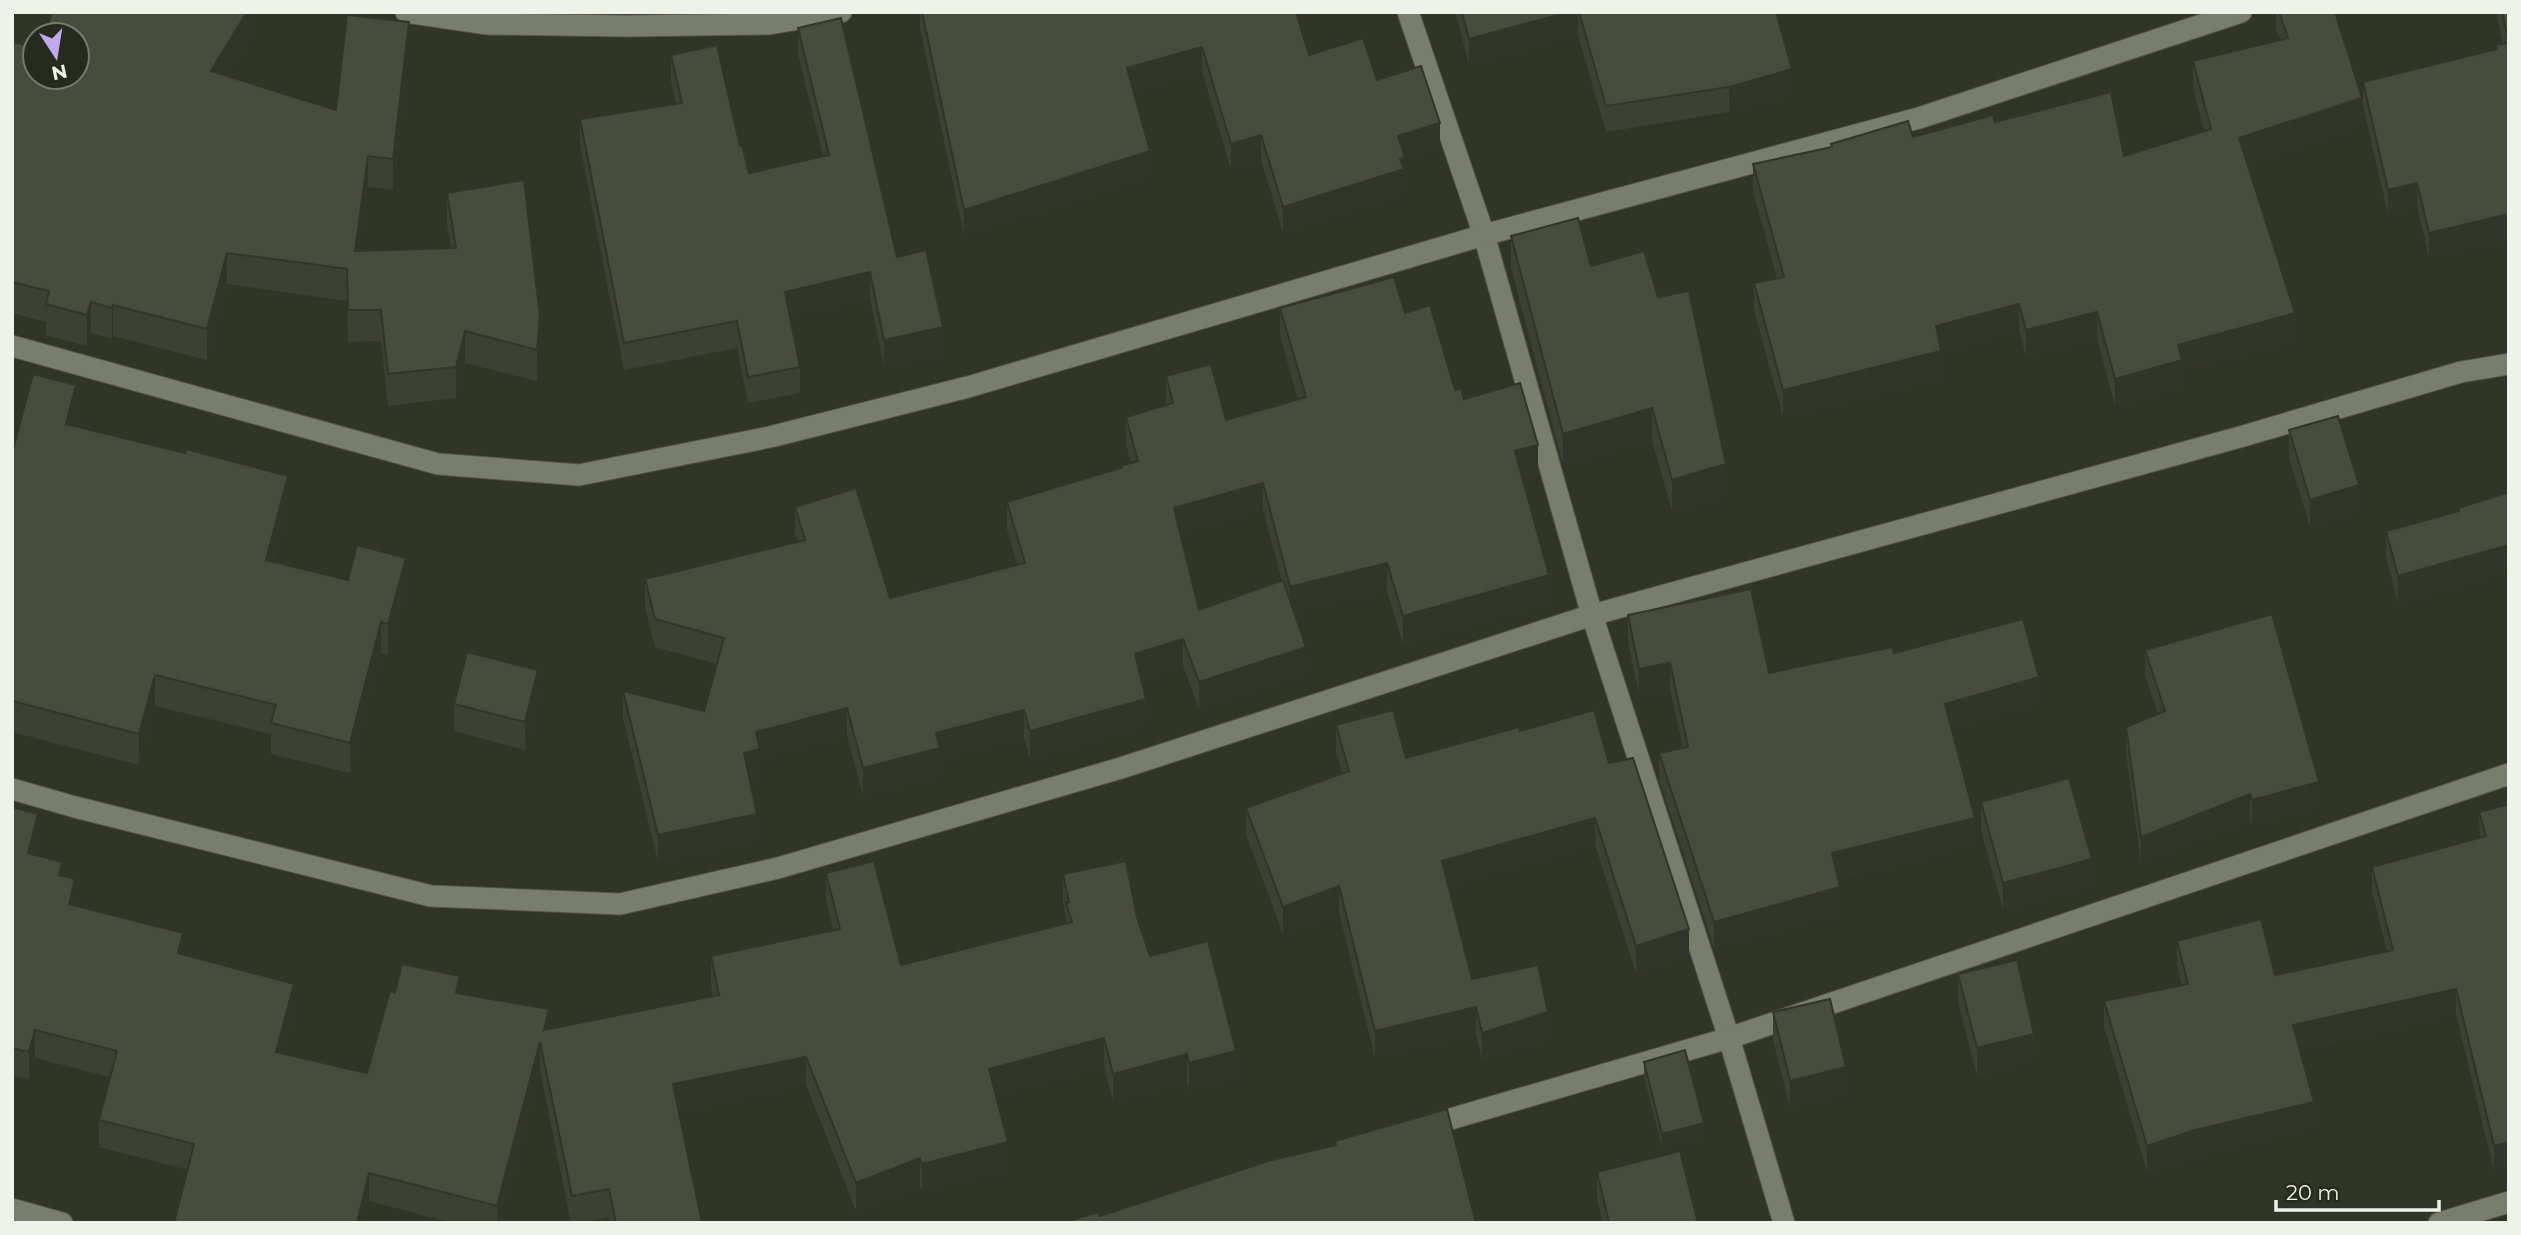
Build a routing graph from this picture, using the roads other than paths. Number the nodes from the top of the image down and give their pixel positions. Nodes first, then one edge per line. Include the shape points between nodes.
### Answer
1 (406, 12) edge
2 (841, 12) edge
3 (1408, 12) edge
4 (2241, 12) edge
5 (1485, 235) junction
6 (12, 346) edge
7 (2509, 364) edge
8 (1592, 615) junction
9 (2509, 774) edge
10 (12, 789) edge
11 (1729, 1038) junction
12 (1407, 1132) edge
13 (2509, 1202) edge
14 (12, 1209) edge
15 (62, 1223) edge
16 (1784, 1223) edge
17 (2439, 1223) edge

1 - 2 street via 488,24 628,26 769,24
3 - 5 street
4 - 5 street via 1919,118
5 - 6 street via 968,387 770,437 579,475 438,464
5 - 8 street
7 - 8 street via 2461,372
8 - 10 street via 1108,772 778,868 620,904 431,896
8 - 11 street
9 - 11 street
11 - 12 street
11 - 16 street
13 - 17 street
14 - 15 street

